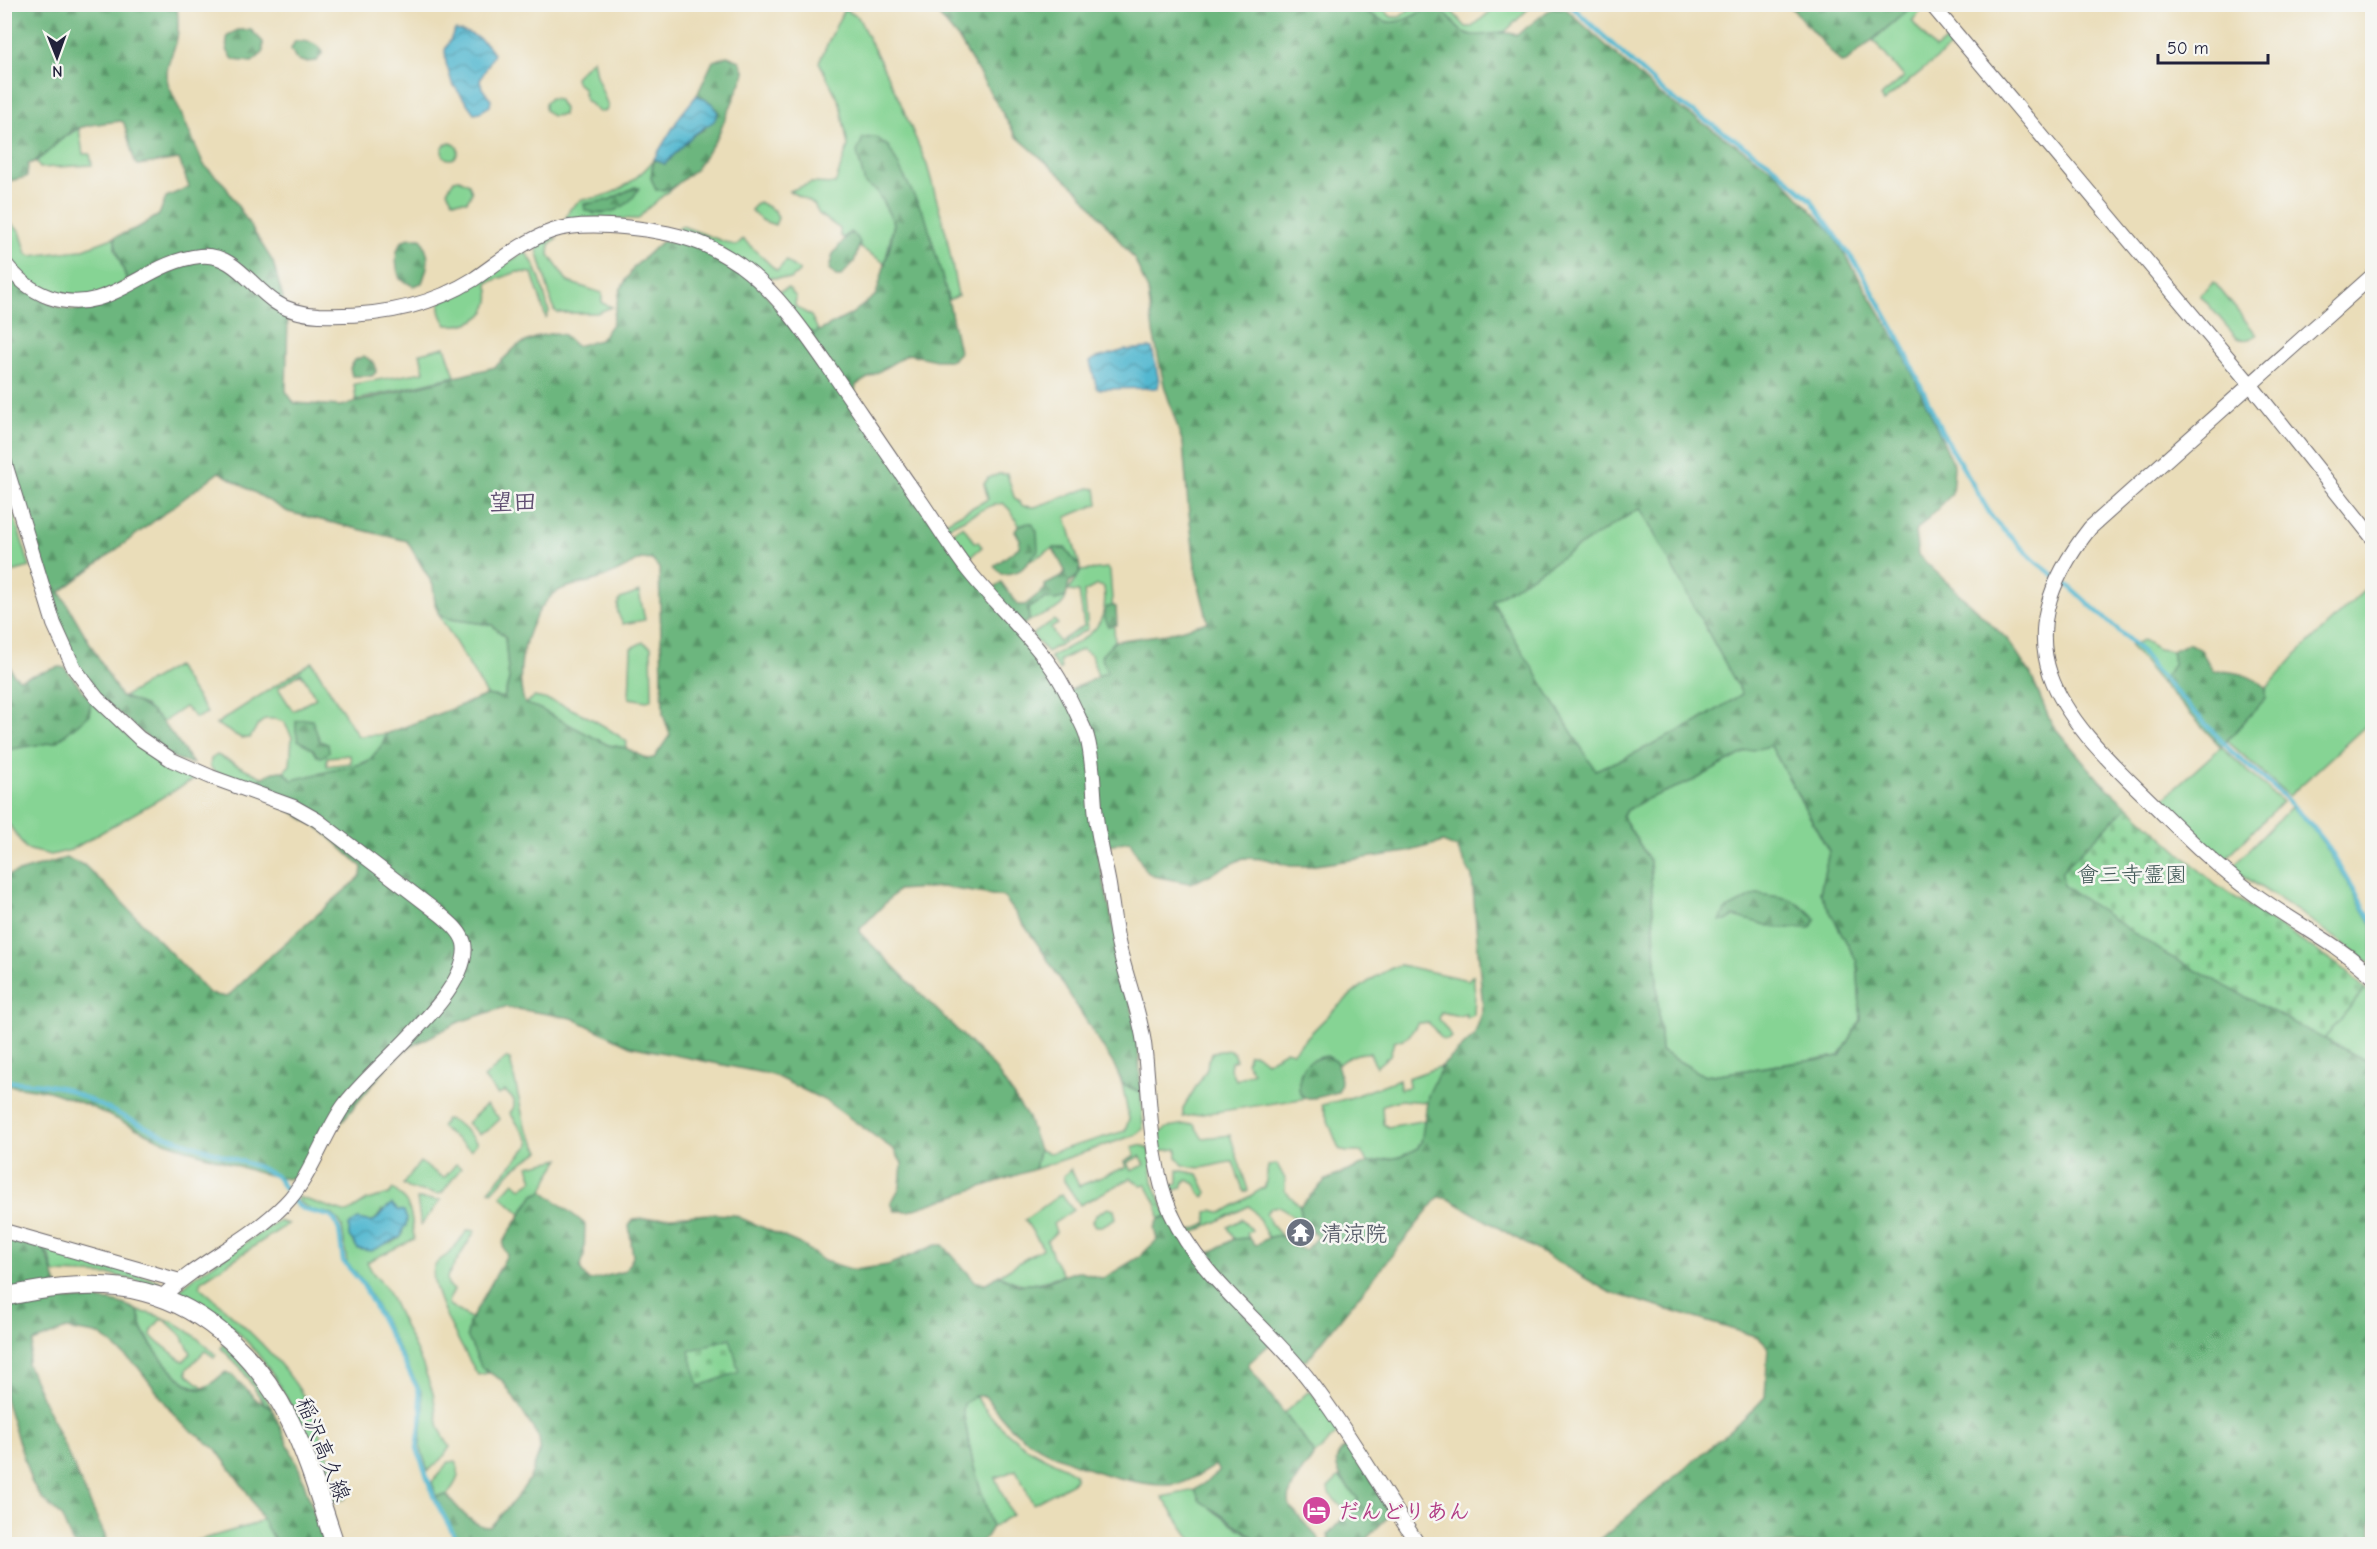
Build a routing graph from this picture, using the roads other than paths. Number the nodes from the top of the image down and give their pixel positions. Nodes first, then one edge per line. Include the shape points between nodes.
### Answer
1 (1931, 4) edge
2 (4, 262) edge
3 (2373, 276) edge
4 (2250, 384) junction
5 (4, 460) edge
6 (2373, 537) edge
7 (2373, 976) edge
8 (4, 1231) edge
9 (180, 1281) junction
10 (4, 1297) edge
11 (162, 1297) junction
12 (335, 1545) edge
13 (1418, 1545) edge

1 - 4 street
2 - 13 street via 34,291 71,303 101,300 144,275 183,259 215,255 290,310 313,315 366,314 397,310 448,292 551,231 598,225 699,242 738,264 763,285 815,348 966,568 1051,666 1069,696 1087,736 1097,823 1118,942 1142,1032 1151,1136 1171,1211 1202,1264 1311,1382 1359,1449
3 - 4 street
4 - 6 street
4 - 7 street via 2090,528 2072,551 2048,603 2044,626 2050,677 2074,722 2107,760 2224,871
5 - 9 street via 54,624 74,668 97,698 139,738 172,760 294,807 317,820 441,915 464,942 457,977 427,1018 357,1088 286,1204
8 - 9 street
9 - 11 street
10 - 11 main road, 稲沢高久線 via 75,1287 125,1289
11 - 12 main road, 稲沢高久線 via 214,1327 260,1371 294,1430

